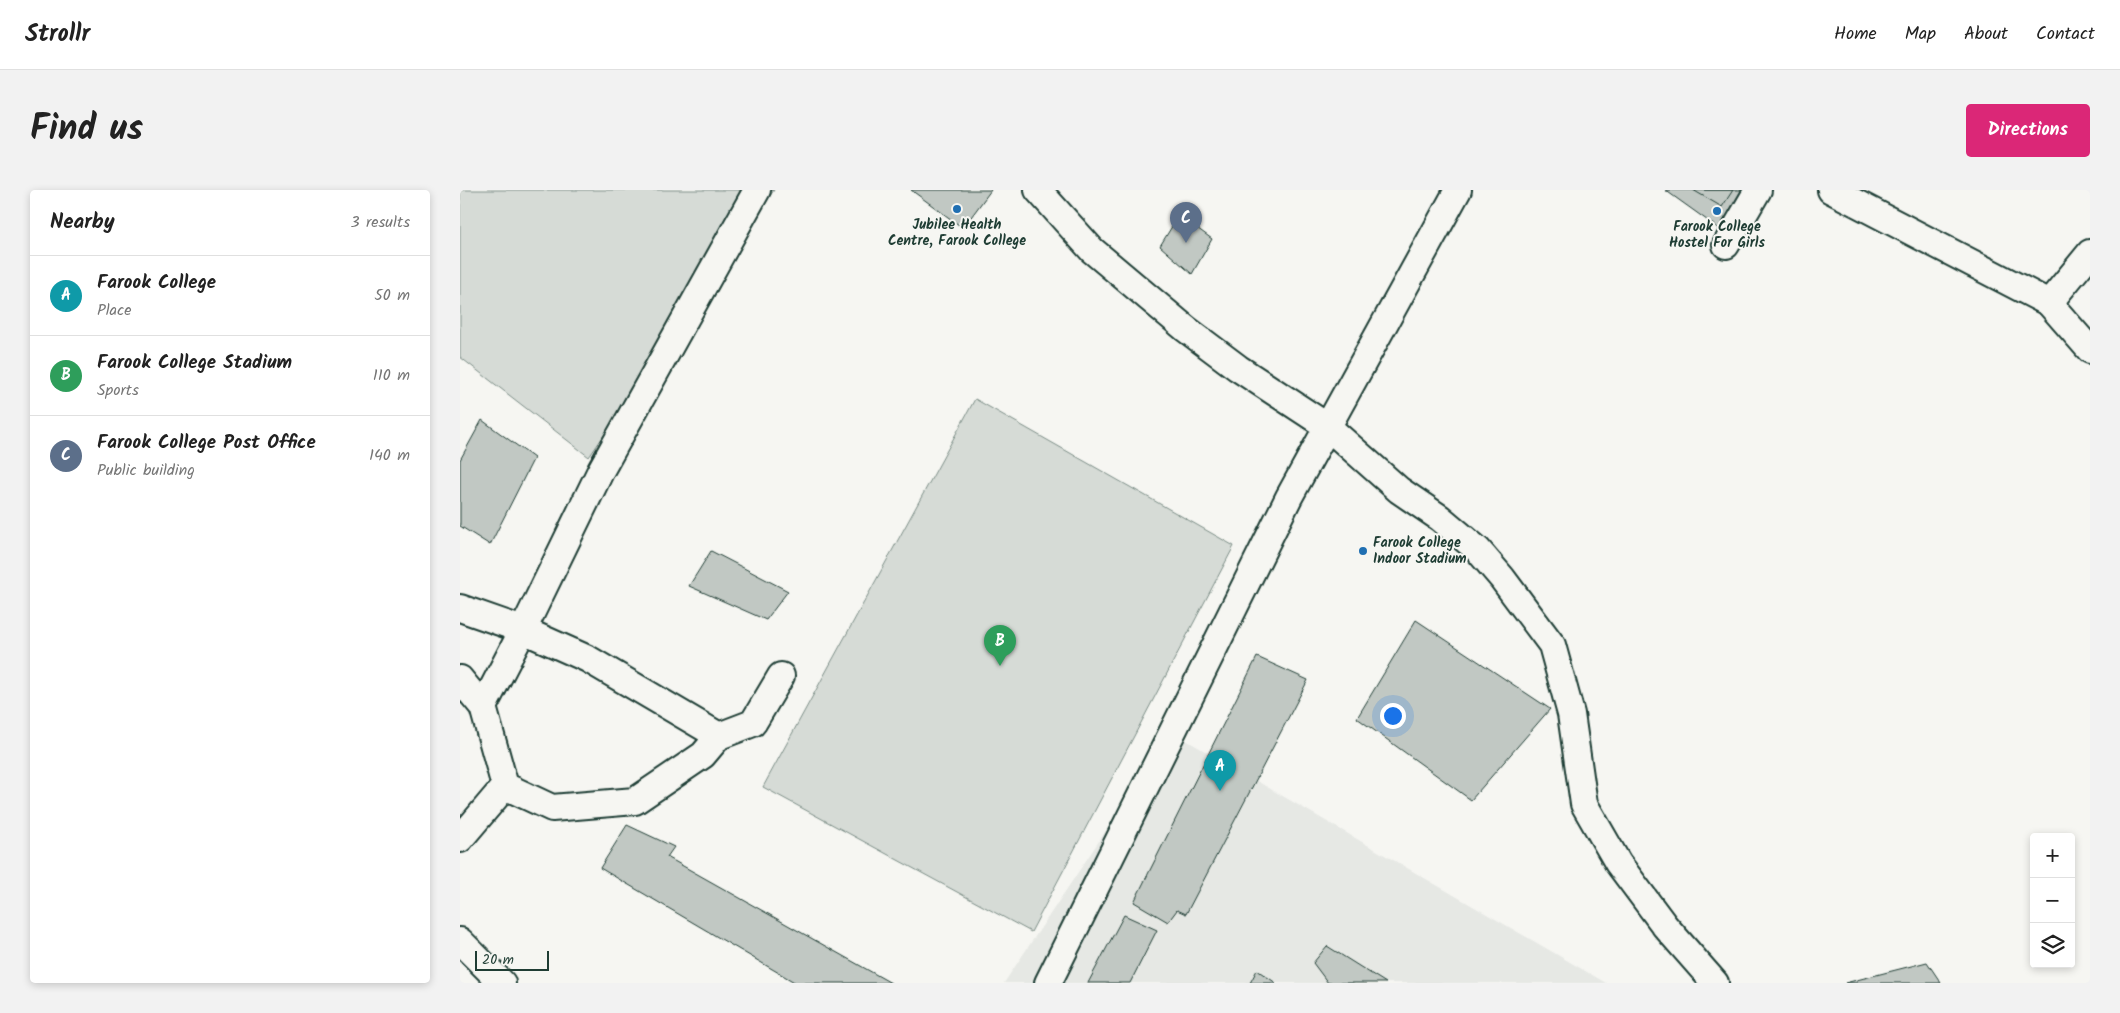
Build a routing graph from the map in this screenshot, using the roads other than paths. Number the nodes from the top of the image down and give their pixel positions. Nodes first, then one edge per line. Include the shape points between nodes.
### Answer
1 (757, 190) edge
2 (1038, 190) edge
3 (1458, 190) edge
4 (1758, 190) edge
5 (1832, 190) edge
6 (1726, 245) dead end
7 (2090, 253) edge
8 (2049, 303) junction
9 (2090, 350) edge
10 (1328, 427) junction
11 (460, 608) edge
12 (523, 630) junction
13 (781, 676) dead end
14 (460, 679) edge
15 (483, 707) junction
16 (719, 736) junction
17 (505, 786) junction
18 (460, 839) edge
19 (460, 940) edge
20 (502, 983) edge
21 (1048, 983) edge
22 (1715, 983) edge

1 - 12 street via 601,470
2 - 10 street via 1092,250 1186,329 1238,368
3 - 10 street
4 - 6 street
5 - 8 street
7 - 8 street
8 - 9 street
10 - 21 street via 1289,497
10 - 22 street via 1398,490 1440,518 1478,550 1552,646 1571,714 1584,804 1618,863 1665,926
11 - 12 street
12 - 15 street
12 - 16 street via 588,659
13 - 16 street via 753,723
14 - 15 street
15 - 17 street
16 - 17 street via 703,756 635,801 552,808
17 - 18 street
19 - 20 street

